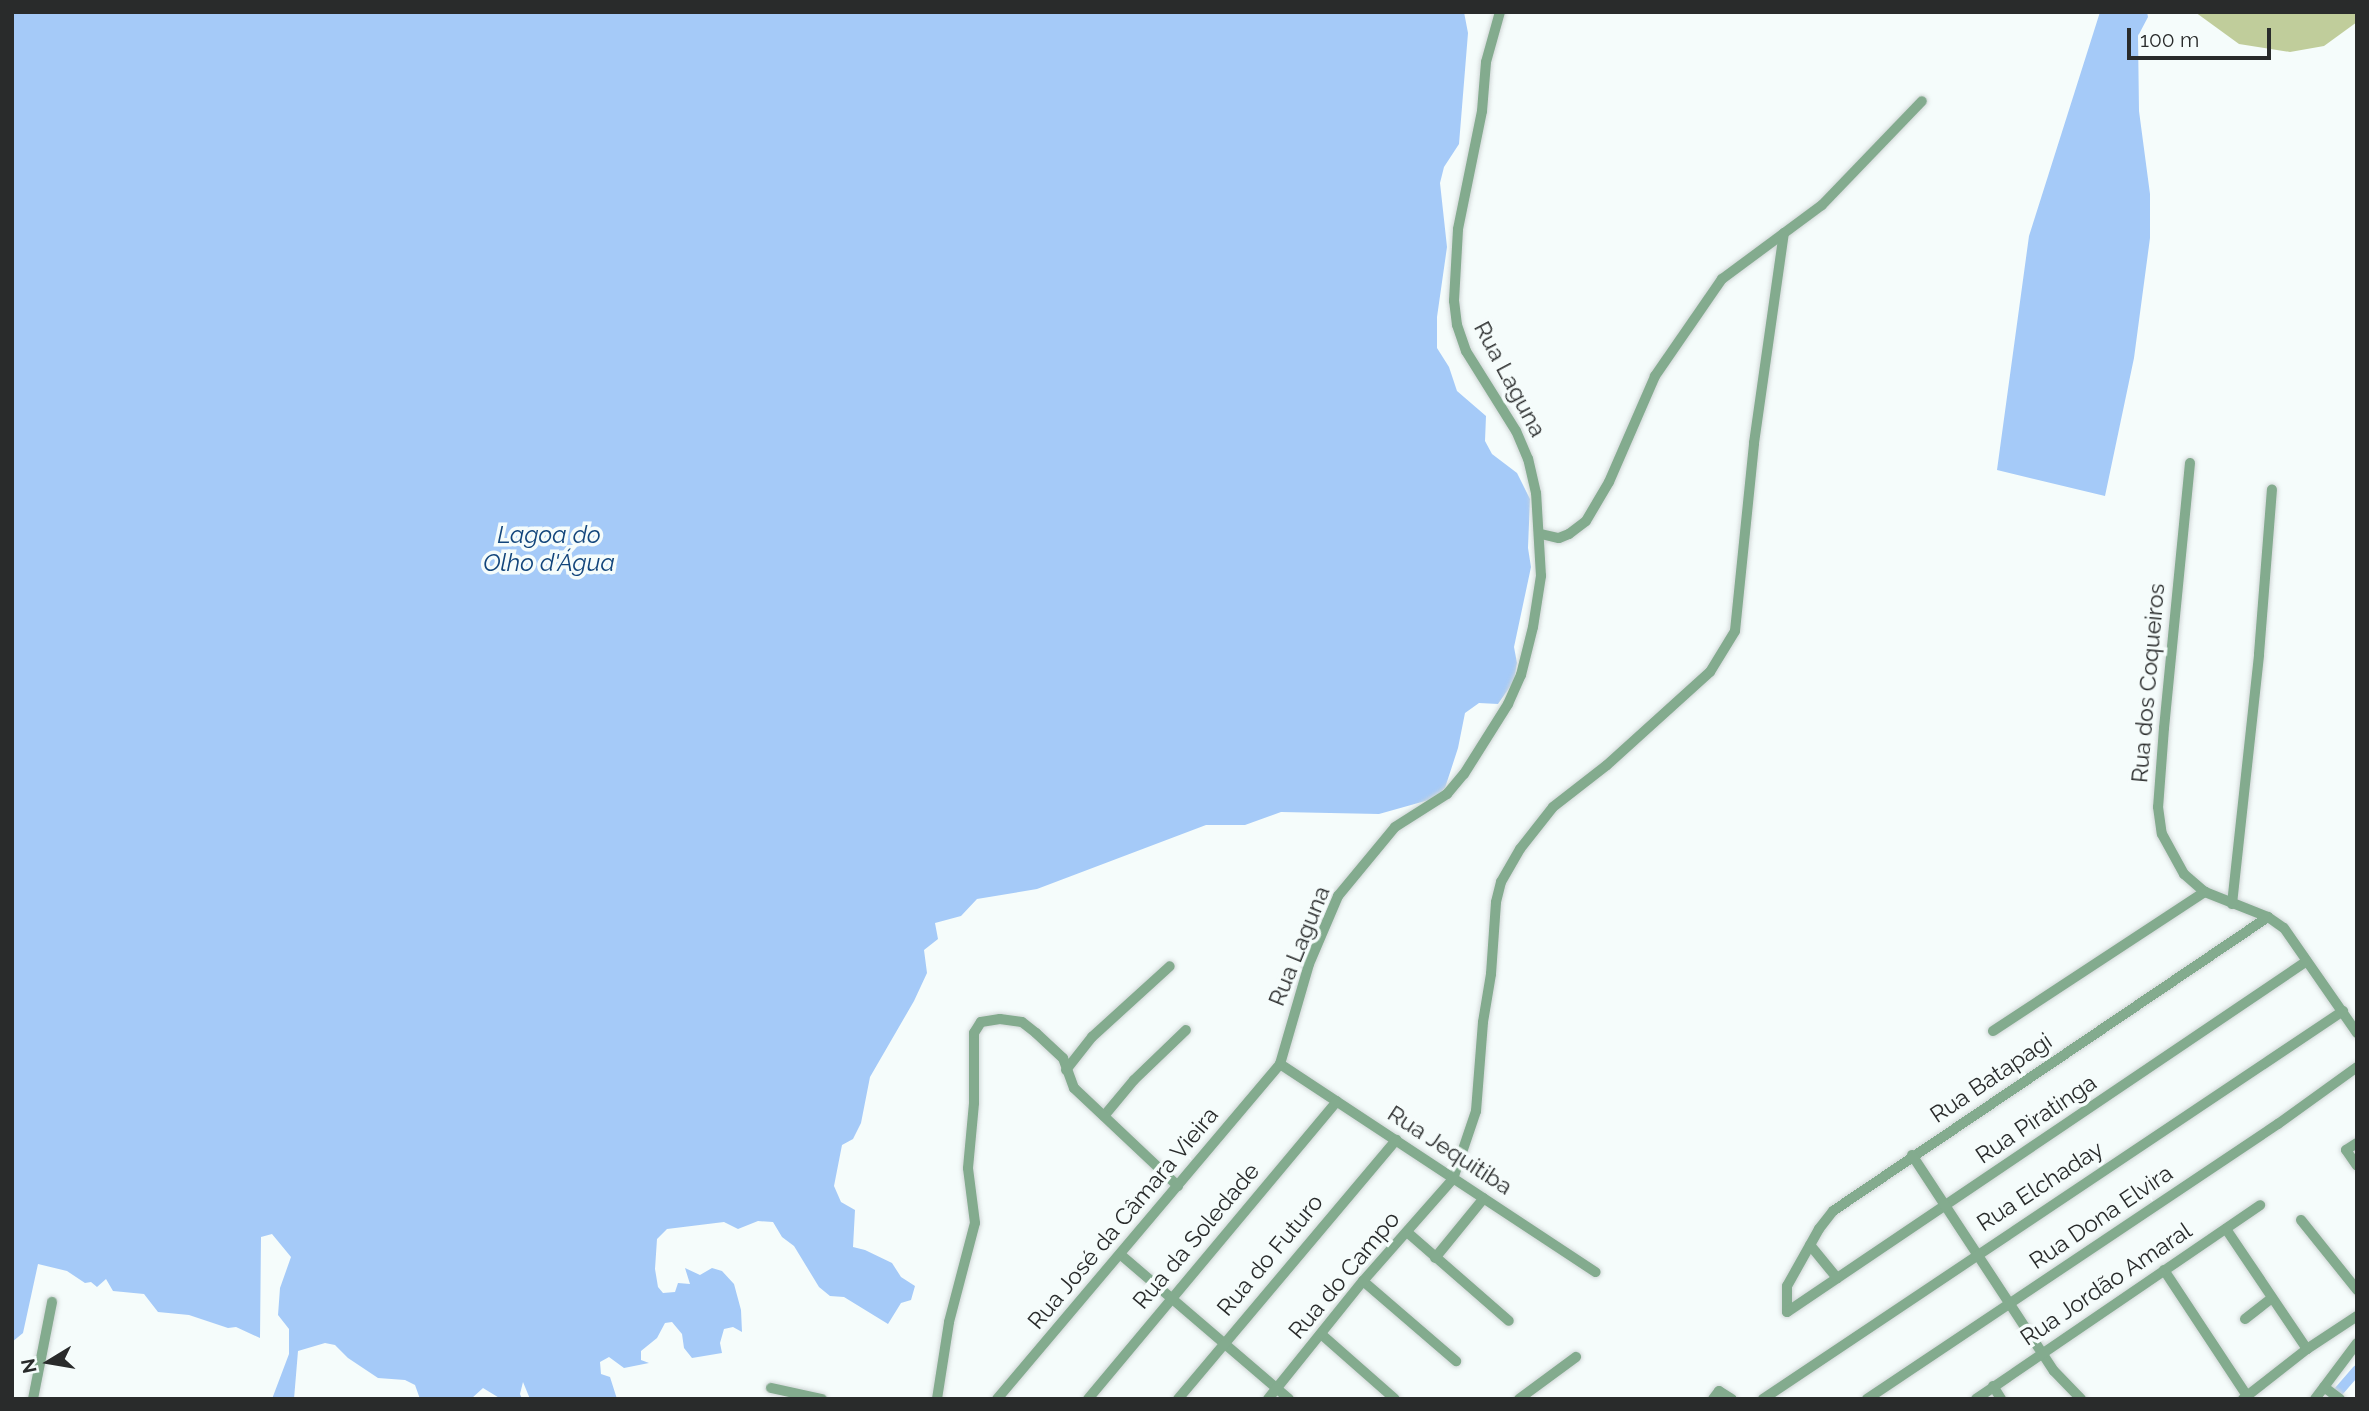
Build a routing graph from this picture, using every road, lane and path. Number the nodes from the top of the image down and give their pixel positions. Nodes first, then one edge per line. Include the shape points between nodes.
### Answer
1 (1500, 12) edge
2 (1922, 101) dead end
3 (1784, 233) junction
4 (2190, 463) dead end
5 (2272, 490) dead end
6 (1541, 534) junction
7 (2205, 892) junction
8 (2232, 904) junction
9 (2268, 917) junction
10 (2307, 961) junction
11 (1170, 966) dead end
12 (2349, 1016) edge
13 (1186, 1030) dead end
14 (1993, 1031) dead end
15 (2357, 1033) edge
16 (1280, 1064) junction
17 (2357, 1067) edge
18 (1066, 1070) junction
19 (1337, 1101) junction
20 (1104, 1116) junction
21 (1396, 1140) junction
22 (2357, 1143) edge
23 (1912, 1156) junction
24 (2357, 1166) edge
25 (1454, 1179) junction
26 (1178, 1186) junction
27 (1484, 1198) junction
28 (2260, 1205) dead end
29 (1944, 1206) junction
30 (2301, 1220) dead end
31 (2226, 1229) junction
32 (1407, 1232) junction
33 (1810, 1245) junction
34 (1976, 1254) junction
35 (1121, 1255) junction
36 (1435, 1258) junction
37 (2164, 1270) junction
38 (1596, 1272) dead end
39 (1837, 1278) junction
40 (1363, 1281) junction
41 (2357, 1290) edge
42 (2272, 1298) junction
43 (1170, 1299) junction
44 (52, 1302) dead end
45 (2011, 1303) junction
46 (1787, 1312) joint
47 (2357, 1316) edge
48 (2245, 1319) dead end
49 (1509, 1321) dead end
50 (1321, 1334) junction
51 (1224, 1343) junction
52 (2357, 1343) edge
53 (2307, 1349) junction
54 (2043, 1351) junction
55 (1576, 1357) dead end
56 (1456, 1361) dead end
57 (1993, 1386) junction
58 (2324, 1387) junction
59 (771, 1388) dead end
60 (1277, 1389) junction
61 (1716, 1395) edge
62 (2245, 1397) edge
63 (33, 1399) edge
64 (822, 1399) edge
65 (937, 1399) edge
66 (998, 1399) edge
67 (1088, 1399) edge
68 (1178, 1399) edge
69 (1268, 1399) edge
70 (1289, 1399) edge
71 (1395, 1399) edge
72 (1519, 1399) edge
73 (1731, 1399) edge
74 (1763, 1399) edge
75 (1867, 1399) edge
76 (1976, 1399) edge
77 (2001, 1399) edge
78 (2081, 1399) edge
79 (2315, 1399) edge
80 (2340, 1399) edge

1 - 6 street, Rua Laguna via 1486,62 1482,111 1458,229 1454,302 1466,351 1503,407 1528,459
2 - 3 street via 1822,205
3 - 6 street via 1722,279 1655,376 1609,482 1586,521 1559,538
3 - 25 street via 1754,443 1735,631 1710,672 1553,807 1501,882 1476,1111
4 - 7 street, Rua dos Coqueiros via 2158,807 2170,852
5 - 8 street
6 - 16 street, Rua Laguna via 1541,576 1533,627 1508,704 1456,784 1395,827 1338,896 1309,964
7 - 8 street
7 - 14 street
8 - 9 street
9 - 10 street via 2284,928
9 - 23 street, Rua Batapagi
10 - 12 street
10 - 29 street, Rua Piratinga
11 - 18 street via 1092,1037
12 - 15 street
12 - 34 street, Rua Elchaday
13 - 20 street
16 - 19 street, Rua Jequitiba
16 - 26 street, Rua José da Câmara Vieira
17 - 45 street, Rua Dona Elvira
18 - 20 street via 1074,1088
18 - 65 street via 1063,1058 1022,1022 981,1022 974,1033 968,1168 975,1223 949,1322
19 - 21 street, Rua Jequitiba
19 - 43 street, Rua da Soledade
20 - 26 street
21 - 25 street, Rua Jequitiba
21 - 51 street, Rua do Futuro
22 - 24 street via 2346,1150
23 - 29 street
23 - 33 street, Rua Batapagi via 1833,1211
25 - 27 street, Rua Jequitiba
25 - 32 street, Rua do Campo
26 - 35 street, Rua José da Câmara Vieira
27 - 36 street
27 - 38 street, Rua Jequitiba
28 - 31 street, Rua Jordão Amaral
29 - 34 street
29 - 39 street, Rua Piratinga
30 - 41 street
31 - 37 street, Rua Jordão Amaral
31 - 42 street
32 - 36 street
32 - 40 street, Rua do Campo
33 - 39 street
33 - 46 street, Rua Batapagi via 1787,1286
34 - 45 street
34 - 74 street, Rua Elchaday
35 - 43 street
35 - 66 street, Rua José da Câmara Vieira
36 - 49 street
37 - 54 street, Rua Jordão Amaral
37 - 62 street
39 - 46 street, Rua Piratinga
40 - 50 street, Rua do Campo
40 - 56 street
42 - 48 street
42 - 53 street
43 - 51 street
43 - 67 street, Rua da Soledade
44 - 63 street
45 - 54 street
45 - 75 street, Rua Dona Elvira
47 - 53 street
50 - 60 street, Rua do Campo
50 - 71 street
51 - 60 street
51 - 68 street, Rua do Futuro
52 - 58 street
53 - 62 street
54 - 57 street, Rua Jordão Amaral
54 - 78 street via 2057,1375
55 - 72 street
57 - 76 street, Rua Jordão Amaral
57 - 77 street
58 - 79 street
58 - 80 street
59 - 64 street
60 - 69 street, Rua do Campo
60 - 70 street
61 - 73 street

